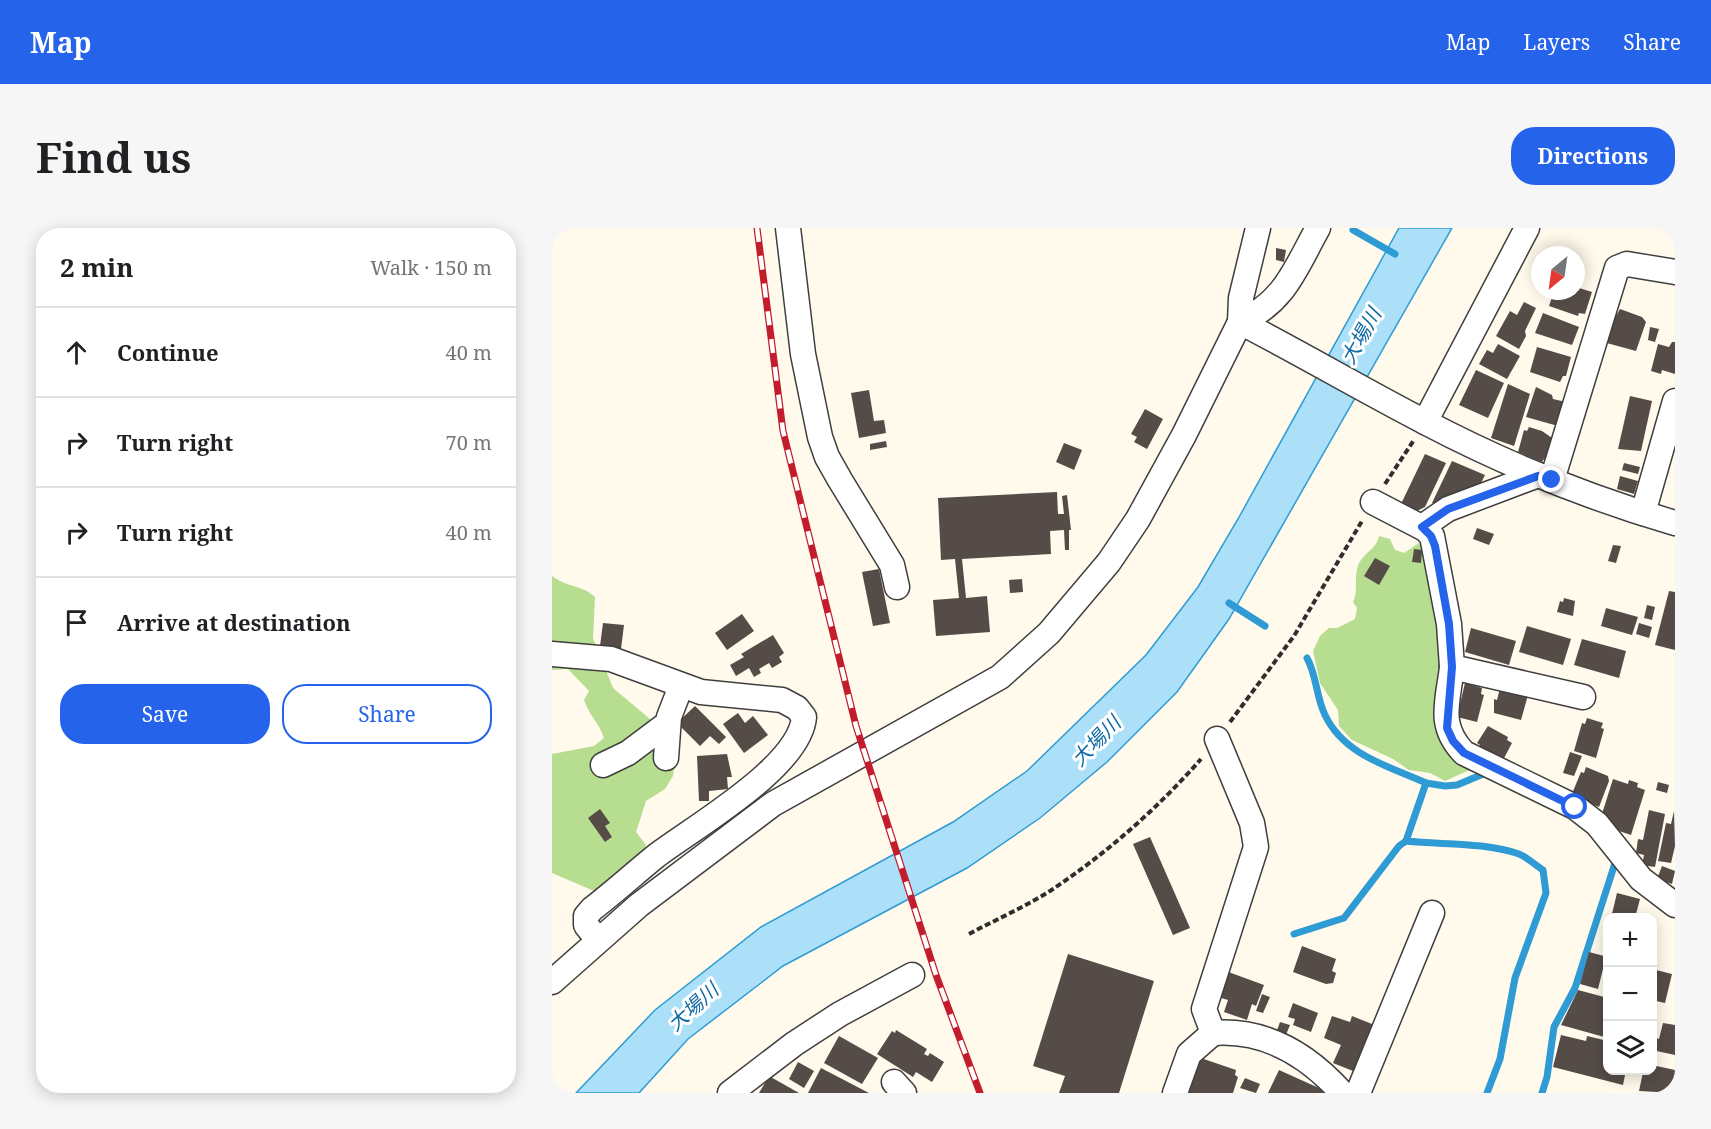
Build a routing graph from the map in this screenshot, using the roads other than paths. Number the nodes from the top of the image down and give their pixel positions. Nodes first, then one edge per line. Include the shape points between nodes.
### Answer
1 (788, 228) edge
2 (1318, 228) edge
3 (1527, 228) edge
4 (1253, 230) edge
5 (1675, 272) edge
6 (1240, 322) junction
7 (1675, 401) edge
8 (1421, 420) junction
9 (1545, 478) junction
10 (1373, 502) road end
11 (1643, 513) junction
12 (1675, 523) edge
13 (1422, 527) junction
14 (897, 587) dead end
15 (552, 654) edge
16 (1452, 667) junction
17 (681, 686) junction
18 (1583, 697) dead end
19 (668, 723) junction
20 (1217, 739) road end
21 (666, 758) dead end
22 (603, 765) dead end
23 (1675, 905) edge
24 (1432, 913) dead end
25 (598, 940) junction
26 (912, 975) dead end
27 (552, 982) edge
28 (1213, 1033) junction
29 (730, 1093) edge
30 (1175, 1093) edge
31 (1342, 1093) edge
32 (1358, 1093) edge

1 - 14 street via 803,354 820,437 831,465 892,565
2 - 6 street via 1271,304
3 - 8 street
4 - 6 street
5 - 9 street via 1627,264 1617,268
6 - 8 street
6 - 25 street via 1138,519 1109,562 1038,645 1000,677 773,804
7 - 11 street
8 - 9 street
9 - 11 street
9 - 13 street via 1448,509
10 - 13 street
11 - 12 street
13 - 16 street via 1435,546 1449,624
15 - 17 street via 611,659
16 - 18 street
16 - 23 street via 1447,728 1464,753 1575,807 1597,824 1641,879
17 - 19 street
17 - 25 street via 710,694 782,700 804,717 801,729 757,783 656,856 592,909 586,916 586,925
19 - 21 street
19 - 22 street via 628,753
20 - 28 street via 1252,823 1256,847 1204,1009
24 - 32 street
25 - 27 street
26 - 29 street via 840,1014
28 - 30 street via 1189,1054
28 - 31 street via 1241,1033 1280,1044 1306,1058

